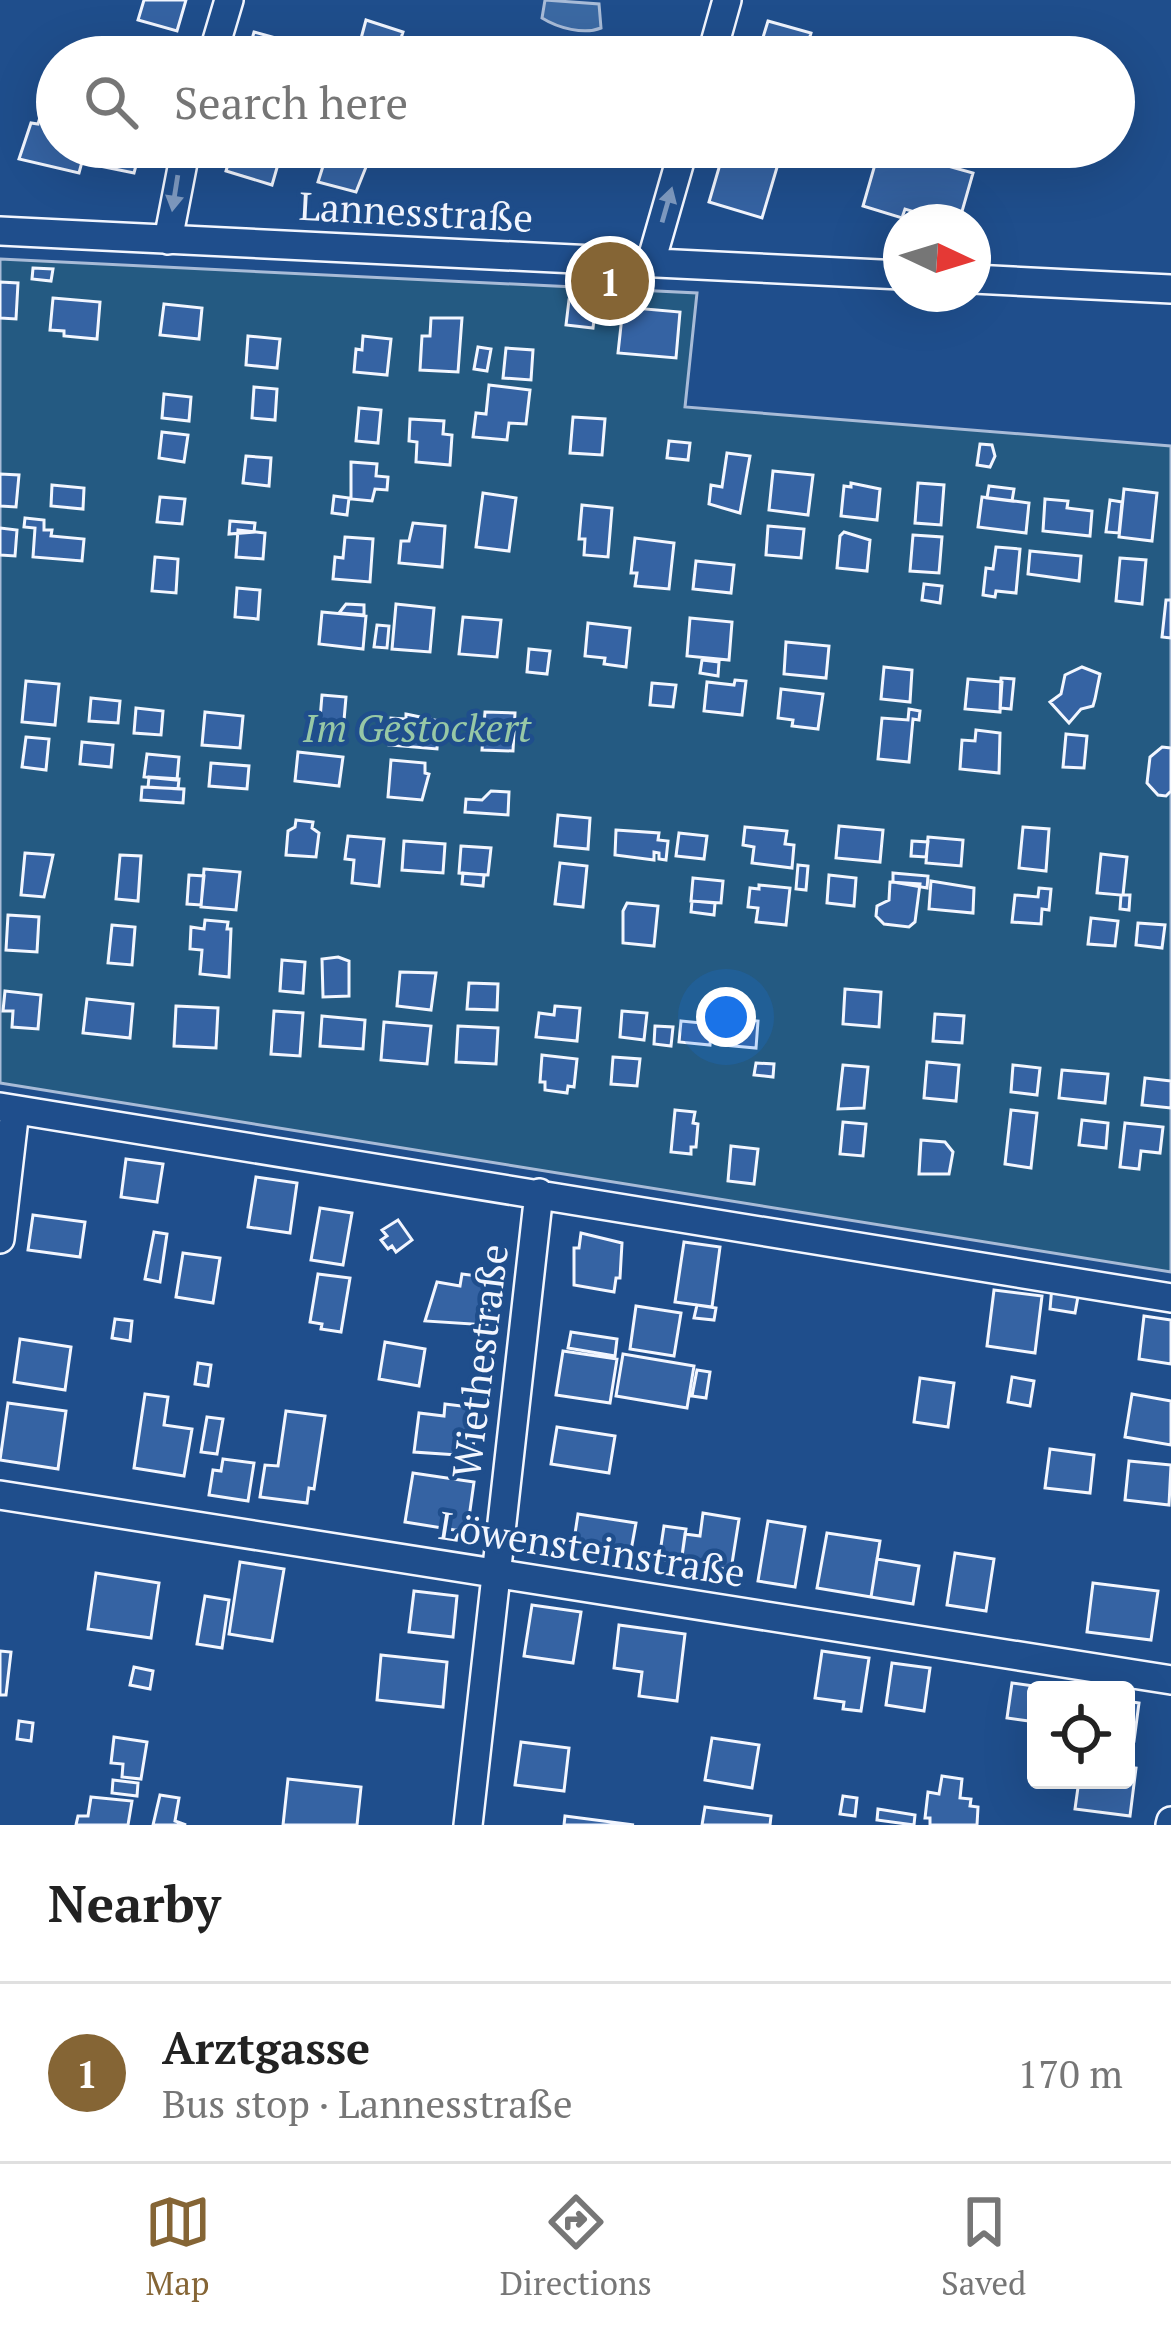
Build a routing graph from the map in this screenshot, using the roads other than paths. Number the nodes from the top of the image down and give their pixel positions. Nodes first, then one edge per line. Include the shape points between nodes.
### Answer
1 (229, 0) edge
2 (728, 0) edge
3 (218, 36) edge
4 (717, 36) edge
5 (182, 168) edge
6 (678, 168) edge
7 (0, 231) edge
8 (168, 240) junction
9 (651, 262) junction
10 (883, 274) edge
11 (991, 280) edge
12 (1171, 289) edge
13 (7, 1108) edge
14 (539, 1193) junction
15 (0, 1239) edge
16 (1171, 1298) edge
17 (0, 1496) edge
18 (495, 1573) junction
19 (1171, 1679) edge
20 (468, 1825) edge

1 - 3 street
2 - 4 street
5 -> 8 street
9 -> 6 street
7 - 8 street, Lannesstraße
8 - 9 street, Lannesstraße
9 - 10 street, Lannesstraße
11 - 12 street
13 - 14 street
13 - 15 street
14 - 16 street
14 - 18 street, Wiethestraße
17 - 18 street, Löwensteinstraße
18 - 19 street, Löwensteinstraße
18 - 20 street, Wiethestraße

